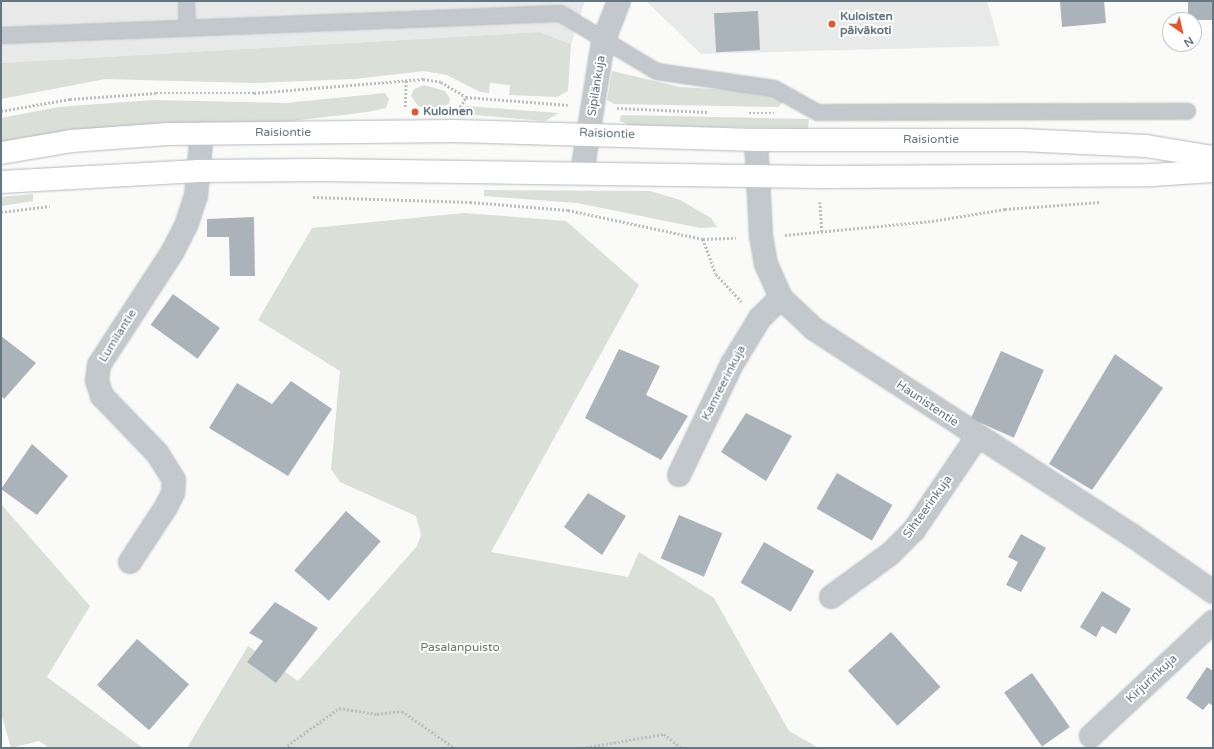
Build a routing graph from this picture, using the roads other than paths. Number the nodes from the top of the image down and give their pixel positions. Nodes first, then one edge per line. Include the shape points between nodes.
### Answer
1 (186, 1) edge
2 (619, 1) edge
3 (187, 28) junction
4 (1, 35) edge
5 (603, 42) junction
6 (1187, 110) dead end
7 (202, 133) junction
8 (589, 134) junction
9 (756, 140) junction
10 (1, 153) edge
11 (1213, 158) edge
12 (200, 171) junction
13 (1213, 171) edge
14 (582, 173) junction
15 (757, 176) junction
16 (1, 182) edge
17 (781, 298) junction
18 (977, 437) junction
19 (679, 475) dead end
20 (130, 562) dead end
21 (1213, 592) edge
22 (832, 597) dead end
23 (1213, 622) edge
24 (1091, 736) dead end

1 - 3 lane
2 - 5 street, Sipilänkuja
3 - 4 lane
3 - 5 lane via 560,14
5 - 6 lane via 656,71 774,88 817,112
5 - 8 street, Sipilänkuja
7 - 8 main road, Raisiontie
7 - 10 main road, Raisiontie via 71,141
7 - 12 street, Lumilantie
8 - 9 main road, Raisiontie
8 - 14 street, Sipilänkuja
9 - 11 main road, Raisiontie via 1022,140 1146,146
9 - 15 street, Haunistentie
12 - 14 main road
12 - 16 main road
12 - 20 street, Lumilantie via 187,223 173,251 99,365 97,381 102,396 157,454 174,480 173,493 166,507
13 - 15 main road via 1152,176
14 - 15 main road
15 - 17 street, Haunistentie via 766,264
17 - 18 street, Haunistentie via 814,329
17 - 19 street, Kamreerinkuja via 760,318 732,364
18 - 21 street, Haunistentie via 1130,534
18 - 22 street, Sihteerinkuja via 914,530 890,554
23 - 24 street, Kirjurinkuja

